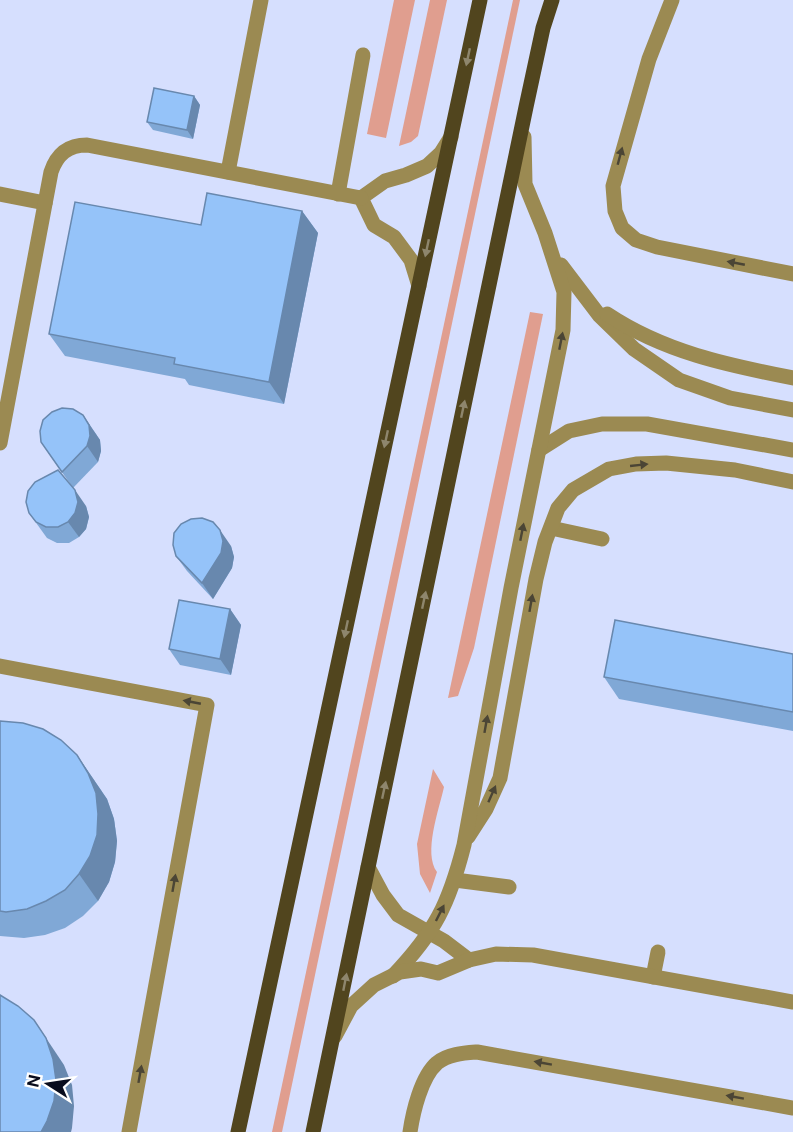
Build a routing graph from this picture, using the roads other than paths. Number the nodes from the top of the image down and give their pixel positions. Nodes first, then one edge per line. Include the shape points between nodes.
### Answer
1 (261, 0) edge
2 (480, 0) edge
3 (552, 0) edge
4 (672, 0) edge
5 (363, 55) dead end
6 (526, 107) junction
7 (451, 137) junction
8 (228, 172) junction
9 (0, 194) edge
10 (338, 194) junction
11 (361, 198) junction
12 (45, 203) junction
13 (550, 247) junction
14 (793, 274) edge
15 (419, 286) junction
16 (585, 297) junction
17 (793, 378) edge
18 (793, 410) edge
19 (0, 443) edge
20 (539, 450) junction
21 (793, 450) edge
22 (793, 482) edge
23 (551, 528) junction
24 (602, 538) dead end
25 (0, 666) edge
26 (464, 845) junction
27 (368, 867) junction
28 (455, 880) junction
29 (509, 887) dead end
30 (429, 933) junction
31 (658, 952) dead end
32 (469, 960) junction
33 (393, 976) junction
34 (653, 977) junction
35 (793, 1002) edge
36 (334, 1039) junction
37 (793, 1108) edge
38 (129, 1132) edge
39 (238, 1132) edge
40 (313, 1132) edge
41 (410, 1132) edge

1 - 8 street
2 -> 7 main road
3 - 6 main road
14 -> 4 street via 657,248 636,240 622,228 615,211 613,186 649,59
5 - 10 street
6 - 13 street via 525,184
27 -> 6 main road
7 - 11 street via 427,166 385,182
7 -> 15 main road
8 - 10 street
8 - 12 street via 77,145 60,154 54,163
9 - 12 street
10 - 11 street
11 - 15 street via 374,225 394,237 411,260
12 - 19 street
13 - 16 street
20 -> 13 street via 565,310 564,292
15 -> 39 main road
16 - 17 street via 623,324 678,350
16 - 18 street via 634,349 679,380 730,398
20 - 21 street via 569,431 602,424 647,424
26 -> 20 street
23 -> 22 street via 558,508 573,490 609,469 666,463 735,470
23 - 24 street
26 -> 23 street via 500,778 536,579
38 -> 25 street via 207,705
26 - 28 street
27 - 30 street via 398,915
36 -> 27 main road
28 - 29 street
30 -> 28 street
30 - 32 street
30 - 33 street
31 - 34 street
32 - 33 street via 438,973 420,969
32 - 34 street via 496,954 533,955
33 - 36 street via 374,985 351,1006
34 - 35 street
36 - 40 main road
37 -> 41 street via 477,1052 458,1053 437,1064 424,1082

